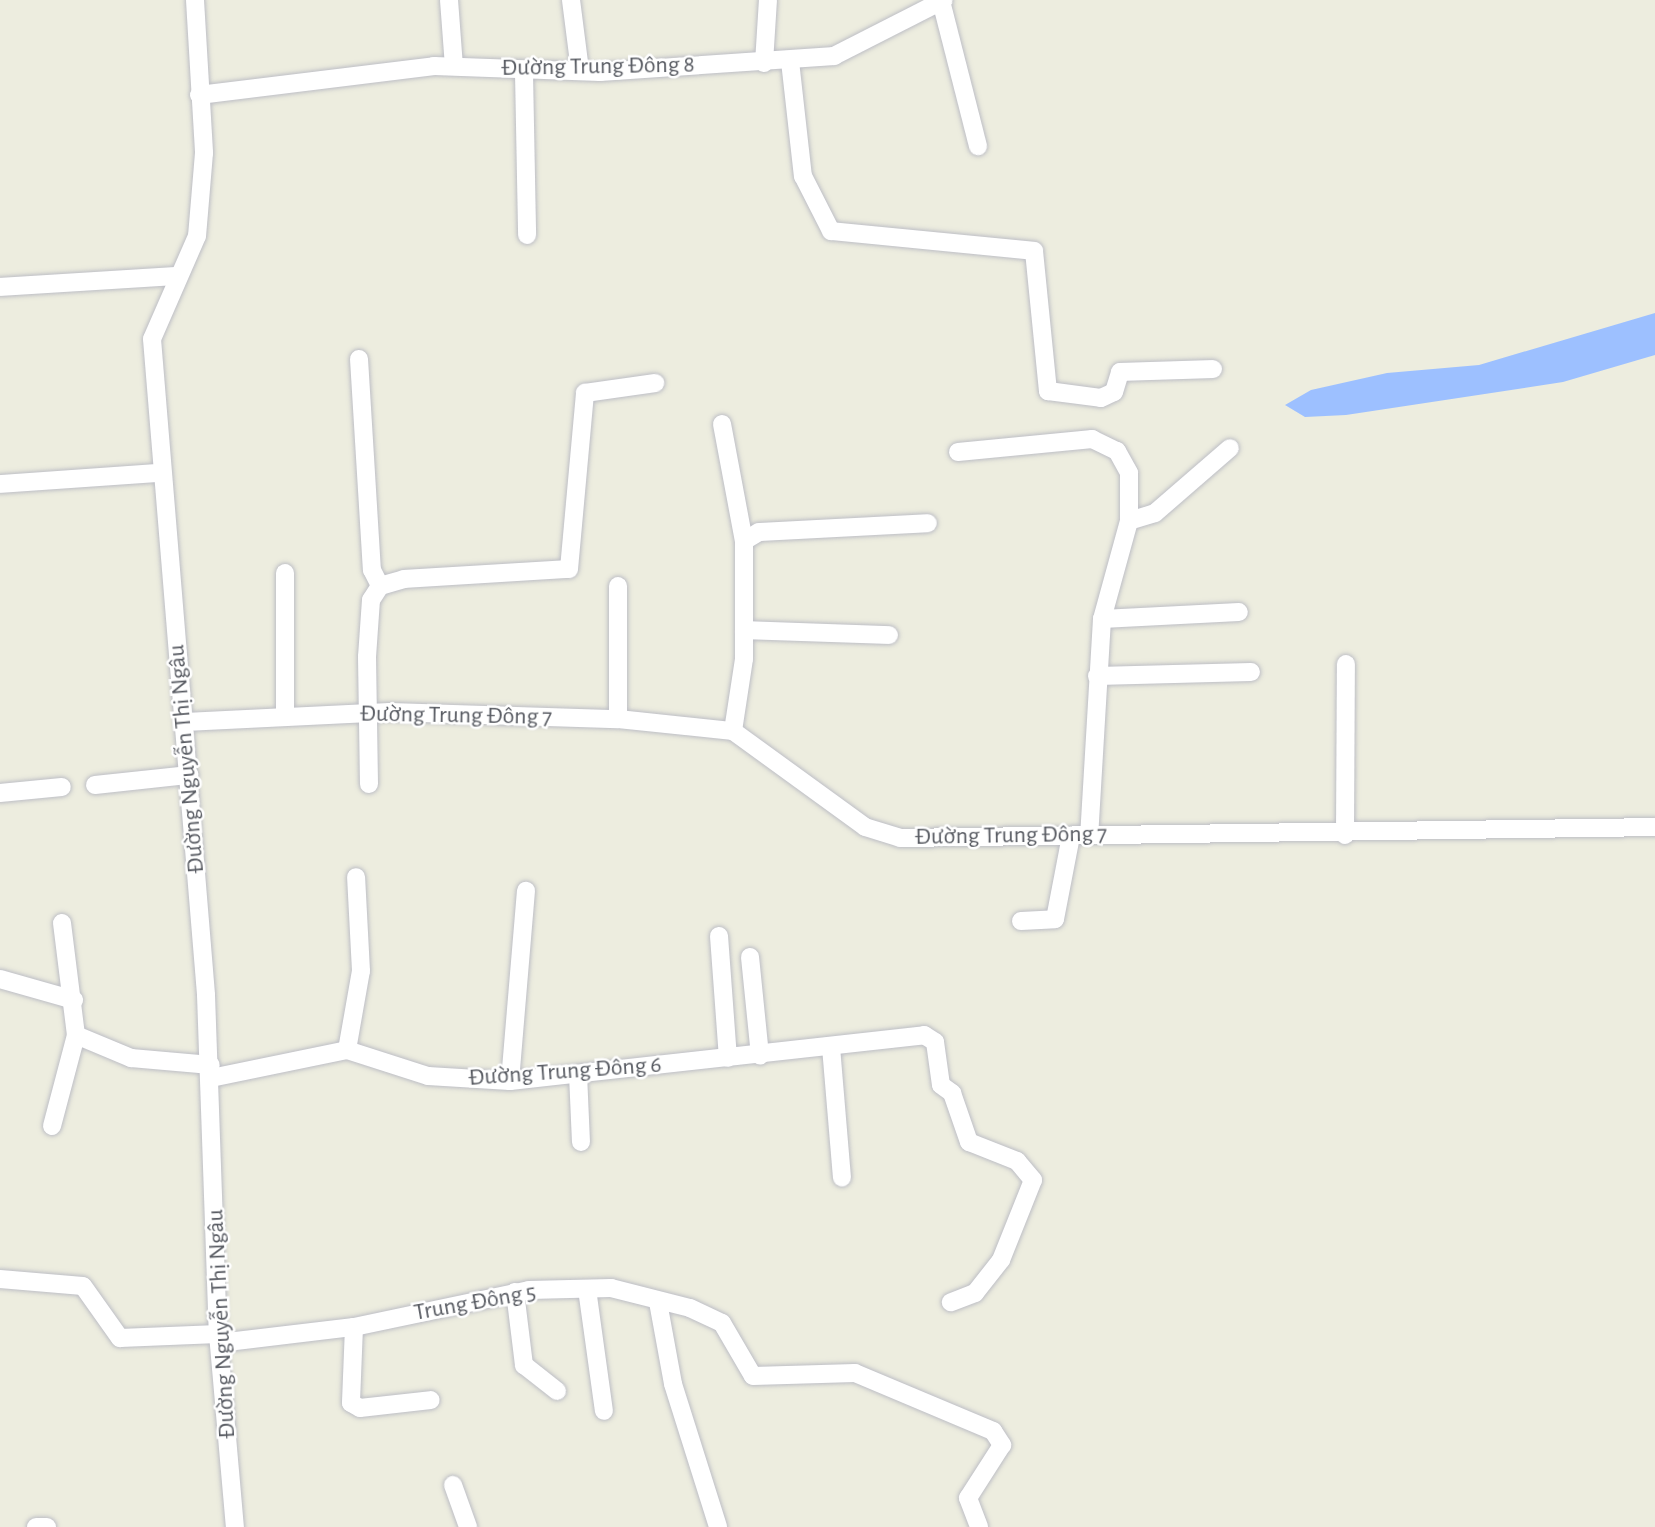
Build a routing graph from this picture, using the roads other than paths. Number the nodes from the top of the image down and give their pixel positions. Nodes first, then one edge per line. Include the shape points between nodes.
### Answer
1 (195, 0) edge
2 (449, 0) edge
3 (571, 0) edge
4 (768, 0) edge
5 (942, 1) edge
6 (790, 61) junction
7 (764, 63) junction
8 (454, 66) junction
9 (580, 70) junction
10 (524, 73) junction
11 (199, 95) junction
12 (978, 146) dead end
13 (527, 235) dead end
14 (175, 276) junction
15 (0, 287) edge
16 (359, 359) dead end
17 (1213, 369) dead end
18 (655, 383) dead end
19 (722, 424) dead end
20 (1230, 448) dead end
21 (958, 452) dead end
22 (159, 473) junction
23 (0, 484) edge
24 (1129, 521) junction
25 (928, 523) dead end
26 (744, 541) junction
27 (285, 573) dead end
28 (380, 586) junction
29 (618, 586) dead end
30 (1239, 612) dead end
31 (1102, 619) junction
32 (744, 630) junction
33 (889, 635) dead end
34 (1346, 664) dead end
35 (1251, 672) dead end
36 (1097, 676) junction
37 (369, 713) junction
38 (285, 715) junction
39 (618, 719) junction
40 (186, 722) junction
41 (733, 731) junction
42 (189, 775) junction
43 (369, 784) dead end
44 (95, 785) dead end
45 (62, 787) dead end
46 (0, 793) edge
47 (1655, 827) edge
48 (1089, 835) junction
49 (1345, 835) junction
50 (1070, 836) junction
51 (356, 877) dead end
52 (526, 891) dead end
53 (1021, 921) dead end
54 (62, 923) dead end
55 (719, 936) dead end
56 (750, 957) dead end
57 (0, 979) edge
58 (74, 1000) junction
59 (76, 1035) junction
60 (831, 1047) junction
61 (348, 1050) junction
62 (761, 1055) junction
63 (728, 1058) junction
64 (211, 1071) junction
65 (578, 1074) junction
66 (510, 1081) junction
67 (52, 1126) dead end
68 (581, 1142) dead end
69 (842, 1178) dead end
70 (0, 1279) edge
71 (587, 1289) junction
72 (515, 1292) junction
73 (658, 1302) junction
74 (950, 1302) dead end
75 (354, 1328) junction
76 (218, 1338) junction
77 (558, 1391) dead end
78 (431, 1400) dead end
79 (604, 1410) dead end
80 (453, 1485) dead end
81 (36, 1527) edge
82 (47, 1527) edge
83 (235, 1527) edge
84 (468, 1527) edge
85 (718, 1527) edge
86 (979, 1527) edge

1 - 11 street, Đường Nguyễn Thị Ngâu
2 - 8 street
3 - 9 street
4 - 7 street
5 - 6 street, Đường Trung Đông 8 via 834,56
5 - 12 street
6 - 7 street, Đường Trung Đông 8
6 - 17 street via 803,176 831,231 1034,251 1048,391 1101,398 1114,392 1120,372
7 - 9 street, Đường Trung Đông 8
8 - 10 street, Đường Trung Đông 8
8 - 11 street, Đường Trung Đông 8
9 - 10 street, Đường Trung Đông 8
10 - 13 street
11 - 14 street, Đường Nguyễn Thị Ngâu via 204,153 197,236
14 - 15 street
14 - 22 street, Đường Nguyễn Thị Ngâu via 152,339
16 - 28 street via 372,570
18 - 28 street via 585,393 569,569 404,579
19 - 26 street
20 - 24 street via 1156,513
21 - 24 street via 1092,439 1117,451 1129,473
22 - 23 street
22 - 40 street, Đường Nguyễn Thị Ngâu
24 - 31 street
25 - 26 street via 758,532
26 - 32 street
27 - 38 street
28 - 37 street via 371,600
29 - 39 street
30 - 31 street
31 - 36 street
32 - 33 street
32 - 41 street
34 - 49 street
35 - 36 street
36 - 48 street
37 - 38 street, Đường Trung Đông 7
37 - 39 street, Đường Trung Đông 7
37 - 43 street
38 - 40 street, Đường Trung Đông 7
39 - 41 street, Đường Trung Đông 7
40 - 42 street, Đường Nguyễn Thị Ngâu
41 - 50 street, Đường Trung Đông 7 via 865,827 900,838
42 - 44 street
42 - 64 street, Đường Nguyễn Thị Ngâu
45 - 46 street
47 - 49 street, Đường Trung Đông 7
48 - 49 street, Đường Trung Đông 7
48 - 50 street, Đường Trung Đông 7
50 - 53 street via 1055,919
51 - 61 street via 360,971
52 - 66 street
54 - 58 street
55 - 63 street
56 - 62 street
57 - 58 street
58 - 59 street
59 - 64 street, Đường Trung Đông 6 via 131,1058
59 - 67 street
60 - 62 street, Đường Trung Đông 6
60 - 69 street
60 - 74 street, Đường Trung Đông 6 via 924,1035 934,1042 941,1085 952,1093 969,1142 1017,1161 1033,1180 1001,1260 975,1293
61 - 64 street, Đường Trung Đông 6
61 - 66 street, Đường Trung Đông 6 via 428,1076
62 - 63 street, Đường Trung Đông 6
63 - 65 street, Đường Trung Đông 6
64 - 76 street, Đường Nguyễn Thị Ngâu
65 - 66 street, Đường Trung Đông 6
65 - 68 street
70 - 76 street, Trung Đông 5 via 83,1286 120,1338
71 - 72 street, Trung Đông 5
71 - 73 street, Trung Đông 5
71 - 79 street
72 - 75 street, Trung Đông 5
72 - 77 street via 524,1365
73 - 85 street via 673,1384
73 - 86 street, Trung Đông 5 via 722,1323 752,1376 855,1373 993,1432 1002,1444 968,1498
75 - 76 street, Trung Đông 5
75 - 78 street via 351,1403 360,1408
76 - 83 street, Đường Nguyễn Thị Ngâu
80 - 84 street
81 - 82 street

